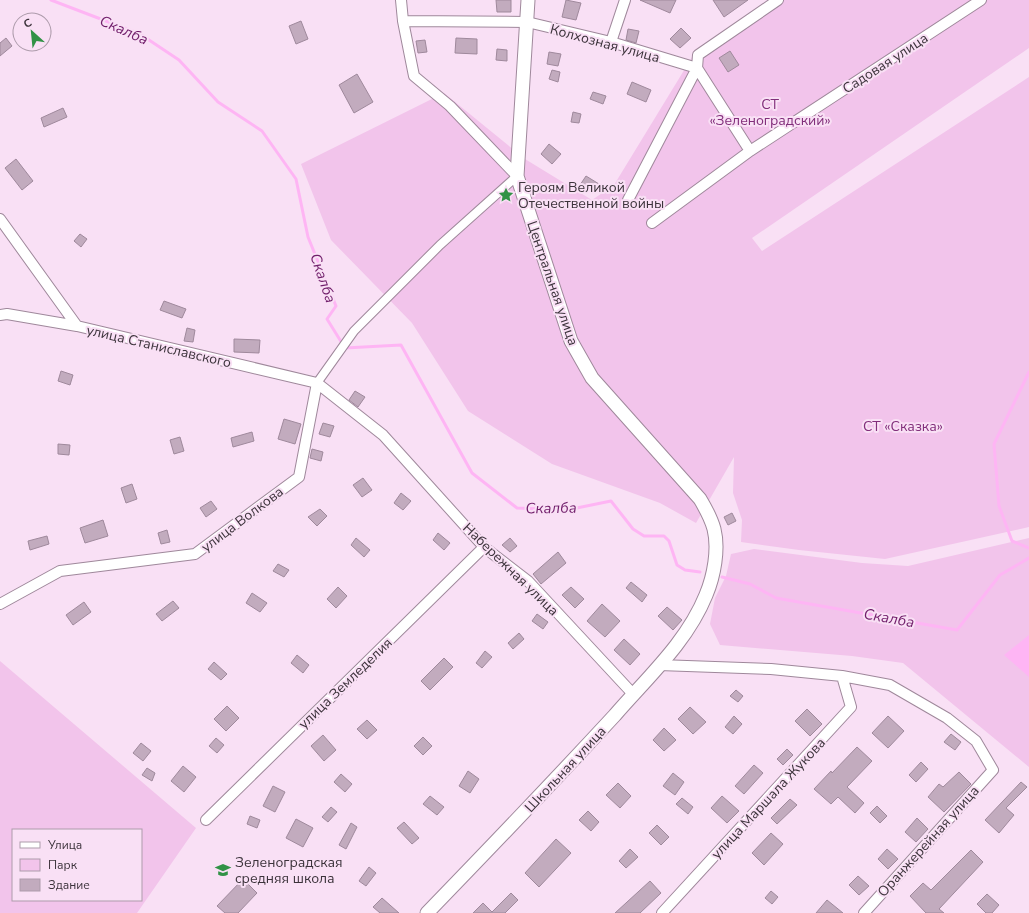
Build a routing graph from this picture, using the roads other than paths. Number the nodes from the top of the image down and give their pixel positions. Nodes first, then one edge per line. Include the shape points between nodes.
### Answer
1 (401, 0) edge
2 (528, 0) edge
3 (625, 0) edge
4 (778, 0) edge
5 (981, 0) edge
6 (403, 21) junction
7 (527, 22) junction
8 (611, 42) junction
9 (697, 68) junction
10 (750, 151) junction
11 (517, 176) junction
12 (628, 200) dead end
13 (0, 219) edge
14 (652, 223) dead end
15 (0, 315) edge
16 (77, 326) junction
17 (317, 383) junction
18 (484, 547) junction
19 (0, 604) edge
20 (695, 618) joint
21 (658, 665) junction
22 (842, 676) junction
23 (633, 694) junction
24 (206, 820) dead end
25 (427, 913) edge
26 (662, 913) edge
27 (864, 913) edge

1 - 6 street
2 - 7 street, Центральная улица
3 - 8 street
4 - 9 street via 698,55
5 - 10 street, Садовая улица
6 - 7 street, Колхозная улица
6 - 11 street via 414,76 450,106
7 - 8 street, Колхозная улица
7 - 11 street, Центральная улица
8 - 9 street, Колхозная улица
9 - 10 street
9 - 12 street
10 - 14 street, Садовая улица
11 - 17 street via 440,245 354,332
11 - 20 street, Центральная улица via 571,341 592,378 700,499 711,519 715,531 716,553 708,587
13 - 16 street
15 - 16 street, улица Станиславского
16 - 17 street, улица Станиславского
17 - 18 street, Набережная улица via 383,435
17 - 19 street, улица Волкова via 299,477 195,554 60,571
18 - 23 street, Набережная улица via 528,581
18 - 24 street, улица Земледелия
20 - 21 street, Школьная улица via 683,638
21 - 22 street via 771,669
21 - 23 street, Школьная улица
22 - 26 street, улица Маршала Жукова via 851,707
22 - 27 street, Оранжерейная улица via 890,685 947,718 976,741 993,770
23 - 25 street, Школьная улица via 548,788

